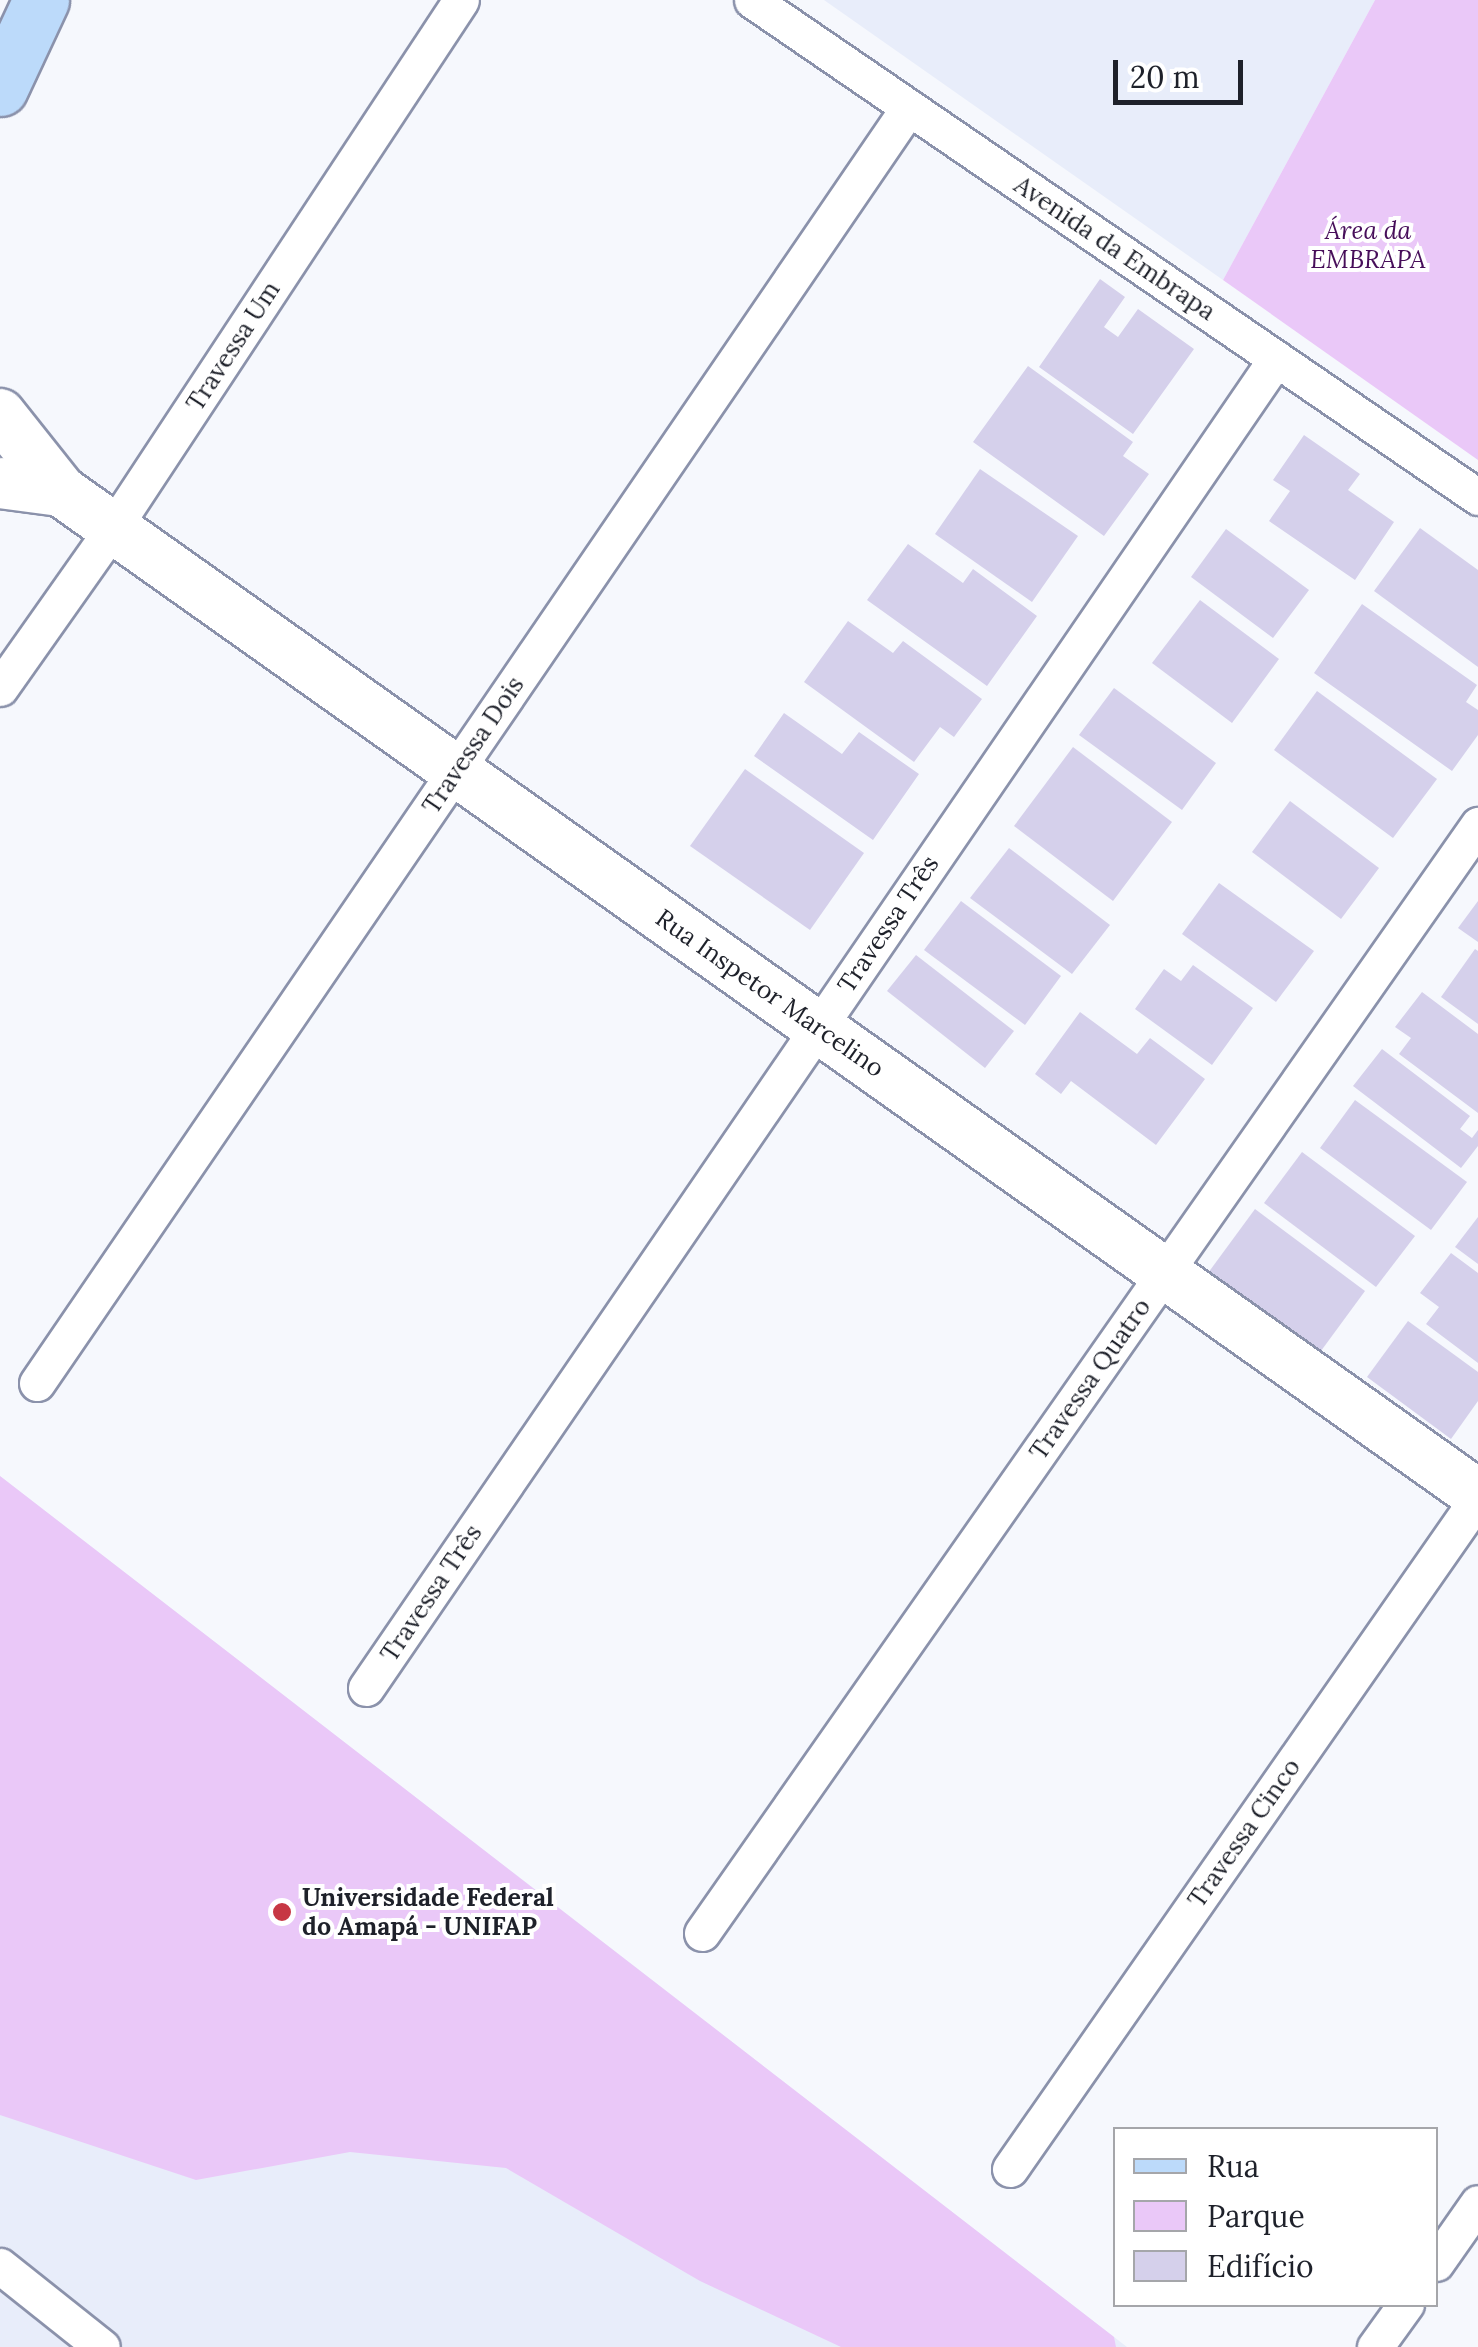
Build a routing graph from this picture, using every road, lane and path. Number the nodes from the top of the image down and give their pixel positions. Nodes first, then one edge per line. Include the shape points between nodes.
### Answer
1 (41, 0) edge
2 (461, 0) edge
3 (752, 0) edge
4 (0, 88) edge
5 (909, 107) junction
6 (1276, 359) junction
7 (0, 414) edge
8 (0, 483) edge
9 (61, 491) junction
10 (1478, 497) edge
11 (114, 528) junction
12 (0, 688) edge
13 (456, 770) junction
14 (1478, 825) edge
15 (818, 1027) junction
16 (1164, 1273) junction
17 (37, 1383) dead end
18 (1478, 1497) edge
19 (366, 1688) dead end
20 (702, 1934) dead end
21 (1010, 2168) dead end
22 (1478, 2203) edge
23 (1438, 2259) edge
24 (0, 2266) edge
25 (1404, 2307) edge
26 (102, 2347) edge
27 (1376, 2347) edge

1 - 4 main road
2 - 11 street, Travessa Um
3 - 5 street, Avenida da Embrapa
5 - 6 street, Avenida da Embrapa
5 - 13 street, Travessa Dois
6 - 10 street, Avenida da Embrapa
6 - 15 street, Travessa Três
7 - 9 street, Rua Inspetor Marcelino
8 - 9 street, Rua Inspetor Marcelino
9 - 11 street, Rua Inspetor Marcelino
11 - 12 street, Travessa Um
11 - 13 street, Rua Inspetor Marcelino
13 - 15 street, Rua Inspetor Marcelino
13 - 17 street, Travessa Dois
14 - 16 street, Travessa Quatro
15 - 16 street, Rua Inspetor Marcelino
15 - 19 street, Travessa Três
16 - 18 street, Rua Inspetor Marcelino
16 - 20 street, Travessa Quatro
18 - 21 street, Travessa Cinco
22 - 23 street
24 - 26 street
25 - 27 street

